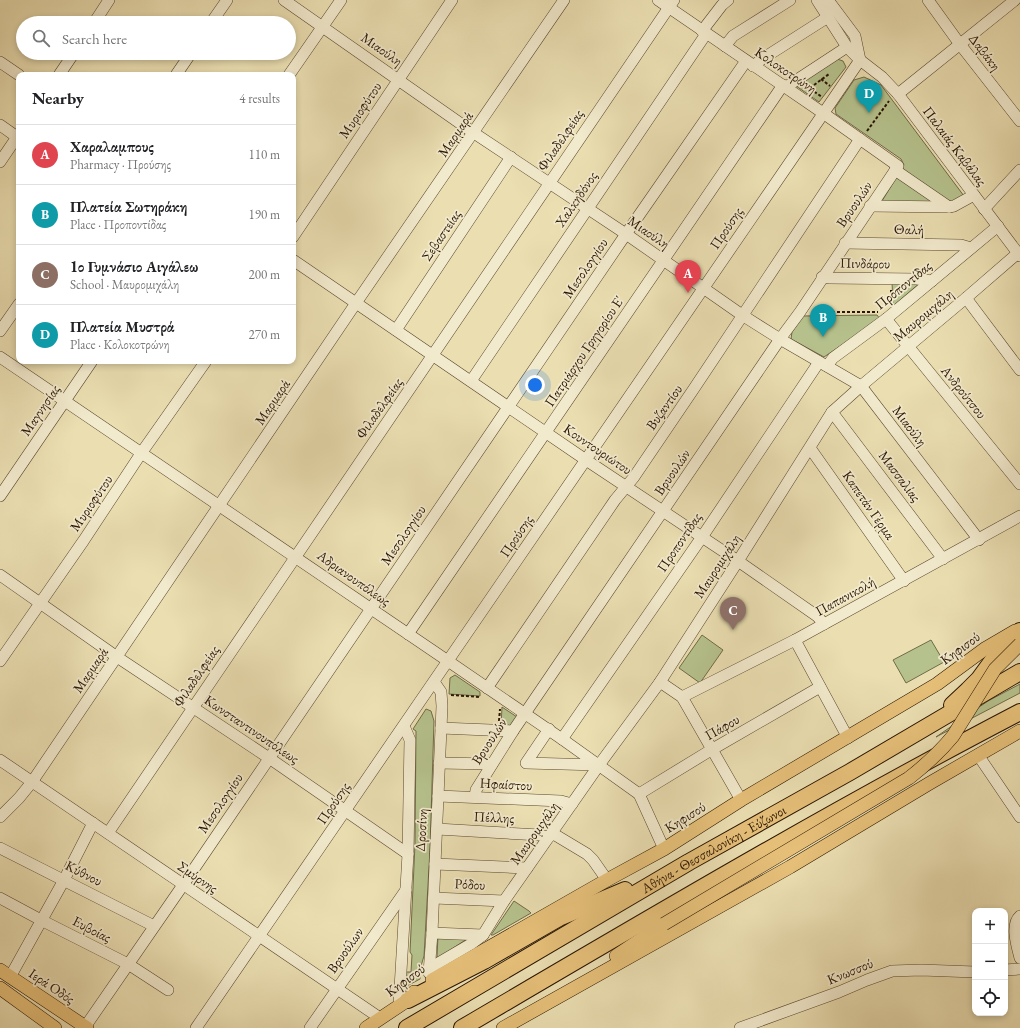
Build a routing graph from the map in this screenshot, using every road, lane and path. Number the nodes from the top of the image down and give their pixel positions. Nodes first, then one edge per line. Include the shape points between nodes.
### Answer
1 (110, 0) edge
2 (227, 0) edge
3 (284, 0) edge
4 (341, 0) edge
5 (452, 0) edge
6 (564, 0) edge
7 (658, 0) edge
8 (728, 0) edge
9 (790, 0) edge
10 (817, 0) edge
11 (828, 0) edge
12 (928, 0) edge
13 (1015, 0) edge
14 (671, 4) edge
15 (99, 16) edge
16 (216, 16) edge
17 (828, 17) junction
18 (322, 27) junction
19 (704, 32) junction
20 (960, 43) junction
21 (726, 46) junction
22 (847, 47) junction
23 (69, 60) edge
24 (186, 60) edge
25 (860, 60) junction
26 (0, 62) edge
27 (749, 64) junction
28 (61, 72) edge
29 (178, 72) edge
30 (291, 72) edge
31 (16, 73) edge
32 (829, 74) dead end
33 (398, 79) junction
34 (797, 80) junction
35 (784, 86) junction
36 (810, 88) junction
37 (897, 93) junction
38 (830, 102) junction
39 (823, 113) junction
40 (1020, 121) edge
41 (0, 125) edge
42 (474, 132) junction
43 (16, 134) edge
44 (16, 138) edge
45 (860, 139) junction
46 (511, 157) junction
47 (0, 162) edge
48 (896, 168) junction
49 (1020, 170) edge
50 (549, 183) junction
51 (974, 195) junction
52 (870, 206) junction
53 (948, 207) junction
54 (984, 208) junction
55 (588, 209) junction
56 (998, 226) junction
57 (296, 232) edge
58 (626, 234) junction
59 (845, 243) junction
60 (971, 248) junction
61 (1019, 254) edge
62 (664, 260) junction
63 (296, 262) edge
64 (822, 277) junction
65 (890, 278) junction
66 (932, 281) junction
67 (704, 287) junction
68 (891, 293) junction
69 (901, 293) dead end
70 (966, 298) junction
71 (356, 303) junction
72 (16, 308) edge
73 (800, 312) junction
74 (742, 315) junction
75 (889, 316) junction
76 (396, 330) junction
77 (0, 331) edge
78 (780, 339) junction
79 (908, 347) junction
80 (433, 356) junction
81 (0, 357) edge
82 (90, 364) edge
83 (204, 364) edge
84 (823, 364) junction
85 (1020, 370) edge
86 (471, 381) junction
87 (861, 386) junction
88 (65, 400) junction
89 (509, 407) junction
90 (832, 412) junction
91 (547, 432) junction
92 (810, 448) junction
93 (142, 452) junction
94 (586, 460) junction
95 (1020, 484) edge
96 (627, 486) junction
97 (0, 496) edge
98 (220, 505) junction
99 (664, 511) junction
100 (1020, 516) edge
101 (702, 537) junction
102 (979, 540) junction
103 (295, 556) junction
104 (944, 559) junction
105 (738, 561) junction
106 (0, 575) edge
107 (904, 581) junction
108 (40, 602) junction
109 (371, 608) junction
110 (824, 624) junction
111 (1020, 628) edge
112 (1020, 632) edge
113 (408, 634) junction
114 (795, 640) junction
115 (1020, 644) edge
116 (117, 657) junction
117 (0, 661) edge
118 (448, 661) junction
119 (1020, 672) edge
120 (434, 682) junction
121 (660, 682) junction
122 (820, 687) junction
123 (494, 692) junction
124 (442, 695) junction
125 (682, 697) junction
126 (193, 708) junction
127 (1020, 712) edge
128 (525, 714) junction
129 (1020, 718) edge
130 (404, 726) junction
131 (928, 726) junction
132 (441, 728) junction
133 (548, 729) junction
134 (499, 730) junction
135 (513, 731) junction
136 (1020, 731) edge
137 (848, 738) junction
138 (971, 738) junction
139 (562, 739) junction
140 (711, 750) junction
141 (978, 755) junction
142 (269, 758) junction
143 (0, 760) edge
144 (439, 763) junction
145 (492, 764) junction
146 (599, 765) junction
147 (32, 782) junction
148 (639, 794) junction
149 (438, 796) junction
150 (475, 798) junction
151 (741, 800) junction
152 (572, 804) junction
153 (346, 812) junction
154 (0, 817) edge
155 (1020, 817) edge
156 (93, 823) junction
157 (436, 829) junction
158 (108, 833) junction
159 (551, 835) junction
160 (0, 848) edge
161 (664, 849) junction
162 (408, 854) junction
163 (689, 862) junction
164 (434, 864) junction
165 (527, 868) junction
166 (64, 880) junction
167 (607, 880) junction
168 (183, 885) junction
169 (406, 890) junction
170 (0, 898) edge
171 (434, 898) junction
172 (504, 901) junction
173 (1020, 916) edge
174 (41, 920) junction
175 (664, 924) junction
176 (154, 926) junction
177 (432, 933) junction
178 (483, 935) junction
179 (259, 937) junction
180 (593, 951) junction
181 (1020, 958) edge
182 (128, 964) junction
183 (430, 968) junction
184 (1020, 969) edge
185 (1008, 970) edge
186 (972, 972) edge
187 (5, 974) edge
188 (428, 982) junction
189 (0, 988) edge
190 (337, 989) junction
191 (168, 990) dead end
192 (404, 1003) junction
193 (380, 1018) junction
194 (507, 1026) edge
195 (86, 1027) edge
196 (55, 1028) edge
197 (196, 1028) edge
198 (310, 1028) edge
199 (366, 1028) edge
200 (408, 1028) edge
201 (462, 1028) edge
202 (740, 1028) edge

1 - 15 street
2 - 16 street
3 - 18 street, Μιαούλη
4 - 18 street
5 - 33 street, Μυριοφύτου
6 - 42 street, Μαρμαρά
7 - 14 street, Κολοκοτρώνη
8 - 19 street, Χαλκηδόνος
9 - 21 street via 733,36
10 - 17 street, Παλαιάς Καβάλας
11 - 25 street via 855,36
12 - 20 street, Δαβάκη
13 - 20 street
14 - 19 street, Κολοκοτρώνη
14 - 50 street, Φιλαδελφείας
17 - 22 street, Παλαιάς Καβάλας
17 - 27 street, Μεσολογγίου via 762,59
18 - 30 street
18 - 33 street, Μιαούλη
19 - 21 street, Κολοκοτρώνη
19 - 55 street, Χαλκηδόνος
20 - 37 street
20 - 40 street, Δαβάκη
21 - 27 street, Κολοκοτρώνη
22 - 25 street, Παλαιάς Καβάλας
22 - 34 street, Πατριάρχου Γρηγορίου Ε'
23 - 28 street
24 - 29 street
25 - 37 street, Παλαιάς Καβάλας
25 - 38 street, Προύσης
26 - 31 street
27 - 35 street, Κολοκοτρώνη
27 - 58 street, Μεσολογγίου
32 - 36 path
33 - 42 street, Μιαούλη
33 - 57 street, Μυριοφύτου
34 - 35 street, Πατριάρχου Γρηγορίου Ε'
34 - 36 path
35 - 39 street, Κολοκοτρώνη
35 - 62 street, Πατριάρχου Γρηγορίου Ε'
36 - 38 path
37 - 45 path
37 - 51 street, Παλαιάς Καβάλας
38 - 39 street, Προύσης
39 - 45 street, Κολοκοτρώνη
39 - 67 street, Προύσης
41 - 43 street
42 - 46 street, Μιαούλη
42 - 71 street, Μαρμαρά
44 - 47 street
45 - 48 street, Κολοκοτρώνη
45 - 74 street, Βυζαντίου
46 - 50 street, Μιαούλη
46 - 76 street, Σεβαστείας
48 - 52 street, Βρυουλών
48 - 53 street, Κολοκοτρώνη
49 - 54 street
50 - 55 street, Μιαούλη
50 - 80 street, Φιλαδελφείας
51 - 53 street
51 - 54 street, Παλαιάς Καβάλας
52 - 53 street
52 - 59 street, Βρυουλών
54 - 56 street, Παλαιάς Καβάλας
55 - 58 street, Μιαούλη
55 - 86 street, Χαλκηδόνος
56 - 60 street, Προποντίδας
56 - 61 street, Παλαιάς Καβάλας
58 - 62 street, Μιαούλη
58 - 89 street, Μεσολογγίου
59 - 60 street, Θαλή via 961,245
59 - 64 street, Βρυουλών
60 - 66 street, Προποντίδας
61 - 70 street, Μαυρομιχάλη
62 - 67 street, Μιαούλη
62 - 91 street, Πατριάρχου Γρηγορίου Ε'
63 - 71 street, Κουντουριώτου
64 - 65 street, Πινδάρου
64 - 73 street, Βρυουλών
65 - 66 street, Πινδάρου
65 - 68 path
66 - 75 street, Προποντίδας
67 - 74 street, Μιαούλη
67 - 94 street, Προύσης
68 - 69 path
68 - 75 path
70 - 79 street, Μαυρομιχάλη
70 - 85 street
71 - 76 street, Κουντουριώτου
71 - 98 street, Μαρμαρά
72 - 77 street
73 - 75 path via 880,312
73 - 78 street, Βρυουλών
74 - 78 street, Μιαούλη
74 - 96 street, Βυζαντίου
75 - 79 street, Ανδρούτσου
75 - 84 street, Προποντίδας
76 - 80 street, Κουντουριώτου
78 - 84 street, Μιαούλη
78 - 99 street, Βρυουλών
79 - 87 street, Μαυρομιχάλη
79 - 95 street, Ανδρούτσου
80 - 86 street, Κουντουριώτου
80 - 103 street, Φιλαδελφείας
81 - 88 street, Αδριανουπόλεως
82 - 88 street, Μαγνησίας
83 - 93 street, Μυριοφύτου
84 - 87 street, Μιαούλη
84 - 101 street, Προποντίδας
86 - 89 street, Κουντουριώτου
87 - 90 street, Μαυρομιχάλη
87 - 102 street, Μιαούλη
88 - 93 street, Αδριανουπόλεως
88 - 97 street, Μαγνησίας
89 - 91 street, Κουντουριώτου
89 - 109 street, Μεσολογγίου
90 - 92 street, Μαυρομιχάλη
90 - 104 street, Μασσαλίας
91 - 94 street, Κουντουριώτου
91 - 113 street, Πατριάρχου Γρηγορίου Ε'
92 - 105 street, Μαυρομιχάλη
92 - 107 street, Καπετάν Γέρμα
93 - 98 street, Αδριανουπόλεως
93 - 108 street, Μυριοφύτου
94 - 96 street, Κουντουριώτου
94 - 118 street, Προύσης
96 - 99 street, Κουντουριώτου
96 - 123 street, Βυζαντίου via 615,500
98 - 103 street, Αδριανουπόλεως
98 - 116 street, Μαρμαρά
99 - 101 street, Κουντουριώτου
99 - 128 street, Βρυουλών
100 - 102 street, Παπανικολή
101 - 105 street, Κουντουριώτου
101 - 139 street, Προποντίδας
102 - 104 street, Παπανικολή
103 - 109 street, Αδριανουπόλεως
103 - 126 street, Φιλαδελφείας
104 - 107 street, Παπανικολή
105 - 110 street, Κουντουριώτου via 817,616
105 - 121 street, Μαυρομιχάλη
106 - 108 street, Κωνσταντινουπόλεως
107 - 110 street, Παπανικολή
108 - 116 street, Κωνσταντινουπόλεως
108 - 117 street, Μυριοφύτου
109 - 113 street, Αδριανουπόλεως
109 - 142 street, Μεσολογγίου
110 - 114 street, Παπανικολή
111 - 137 main road, Κηφισού via 986,648 938,684
112 - 131 highway via 998,653 979,679
113 - 118 street, Αδριανουπόλεως
114 - 122 street
114 - 125 street, Παπανικολή
115 - 175 main road, bridge via 995,669 953,736 931,761 909,778
116 - 126 street, Κωνσταντινουπόλεως
116 - 147 street, Μαρμαρά
118 - 120 street, Προύσης
118 - 123 street, Αδριανουπόλεως
119 - 131 highway, Αθήνα - Θεσσαλονίκη - Εύζωνοι
120 - 124 street
120 - 130 street, Προύσης
121 - 125 street
121 - 146 street, Μαυρομιχάλη
122 - 137 street
122 - 140 street, Πάφου
123 - 124 path via 484,697
123 - 128 street, Αδριανουπόλεως
123 - 134 path
124 - 132 street, Δροσίνη
125 - 140 street
126 - 142 street, Κωνσταντινουπόλεως
126 - 158 street, Φιλαδελφείας
127 - 138 highway, Αθήνα - Θεσσαλονίκη - Εύζωνοι
128 - 133 street, Αδριανουπόλεως
128 - 135 street, Βρυουλών
129 - 138 highway
130 - 153 street, Προύσης
130 - 162 street, Δροσίνη via 410,740
131 - 163 highway, Αθήνα - Θεσσαλονίκη - Εύζωνοι
132 - 134 street
132 - 144 street, Δροσίνη
133 - 139 street, Αδριανουπόλεως
133 - 146 street via 526,764
134 - 135 street
135 - 145 street, Βρυουλών
136 - 141 main road
137 - 151 main road, Κηφισού
138 - 180 highway, Αθήνα - Θεσσαλονίκη - Εύζωνοι via 875,789
139 - 146 street, Αδριανουπόλεως
140 - 148 street, Πάφου
140 - 151 street
141 - 155 street
141 - 194 main road via 790,868
142 - 153 street, Κωνσταντινουπόλεως
142 - 168 street, Μεσολογγίου
143 - 147 street, Σμύρνης
144 - 145 street
144 - 149 street, Δροσίνη
145 - 150 street, Βρυουλών via 476,790
146 - 148 street, Αδριανουπόλεως
146 - 152 street, Μαυρομιχάλη
147 - 154 street, Μαρμαρά
147 - 156 street, Σμύρνης
148 - 161 street, Αδριανουπόλεως
149 - 150 street, Ηφαίστου
149 - 157 street, Δροσίνη
150 - 152 street, Ηφαίστου
151 - 161 main road, Κηφισού
152 - 159 street, Μαυρομιχάλη
153 - 162 street, Κωνσταντινουπόλεως
153 - 179 street, Προύσης
156 - 158 street, Σμύρνης
156 - 166 street
157 - 159 street, Πέλλης
157 - 164 street, Δροσίνη
158 - 168 street, Σμύρνης
159 - 165 street, Μαυρομιχάλη
159 - 167 street via 587,854
160 - 166 street, Κύθνου
161 - 167 main road, Κηφισού
162 - 169 street, Δροσίνη
163 - 192 highway via 559,918
163 - 200 highway, Αθήνα - Θεσσαλονίκη - Εύζωνοι
164 - 165 street
164 - 171 street, Δροσίνη
165 - 172 street, Μαυρομιχάλη
166 - 174 street
166 - 176 street, Κύθνου
167 - 188 main road, Κηφισού
168 - 176 street, Μεσολογγίου
168 - 179 street, Σμύρνης
169 - 190 street, Βρυούλων
169 - 192 street, Δροσίνη
170 - 174 street, Ευβοίας
171 - 172 street, Ρόδου
171 - 177 street, Δροσίνη
172 - 178 street, Μαυρομιχάλη
173 - 181 street via 1016,919 1015,928
174 - 182 street, Ευβοίας
174 - 187 street
175 - 180 highway
175 - 194 main road
176 - 182 street, Μεσολογγίου
177 - 178 street
177 - 183 street, Δροσίνη
178 - 183 street, Μαυρομιχάλη
179 - 190 street, Σμύρνης
179 - 197 street, Προύσης
180 - 201 highway, Αθήνα - Θεσσαλονίκη - Εύζωνοι
182 - 191 street, Ευβοίας
182 - 195 street, Μεσολογγίου
183 - 188 street, Δροσίνη
184 - 185 street
186 - 202 street, Κνωσσού via 892,971
187 - 195 main road, Ιερά Οδός
188 - 192 main road, Κηφισού
189 - 196 main road
190 - 193 street, Σμύρνης
190 - 198 street, Βρυούλων
192 - 193 main road, Κηφισού
193 - 199 main road, Κηφισού

